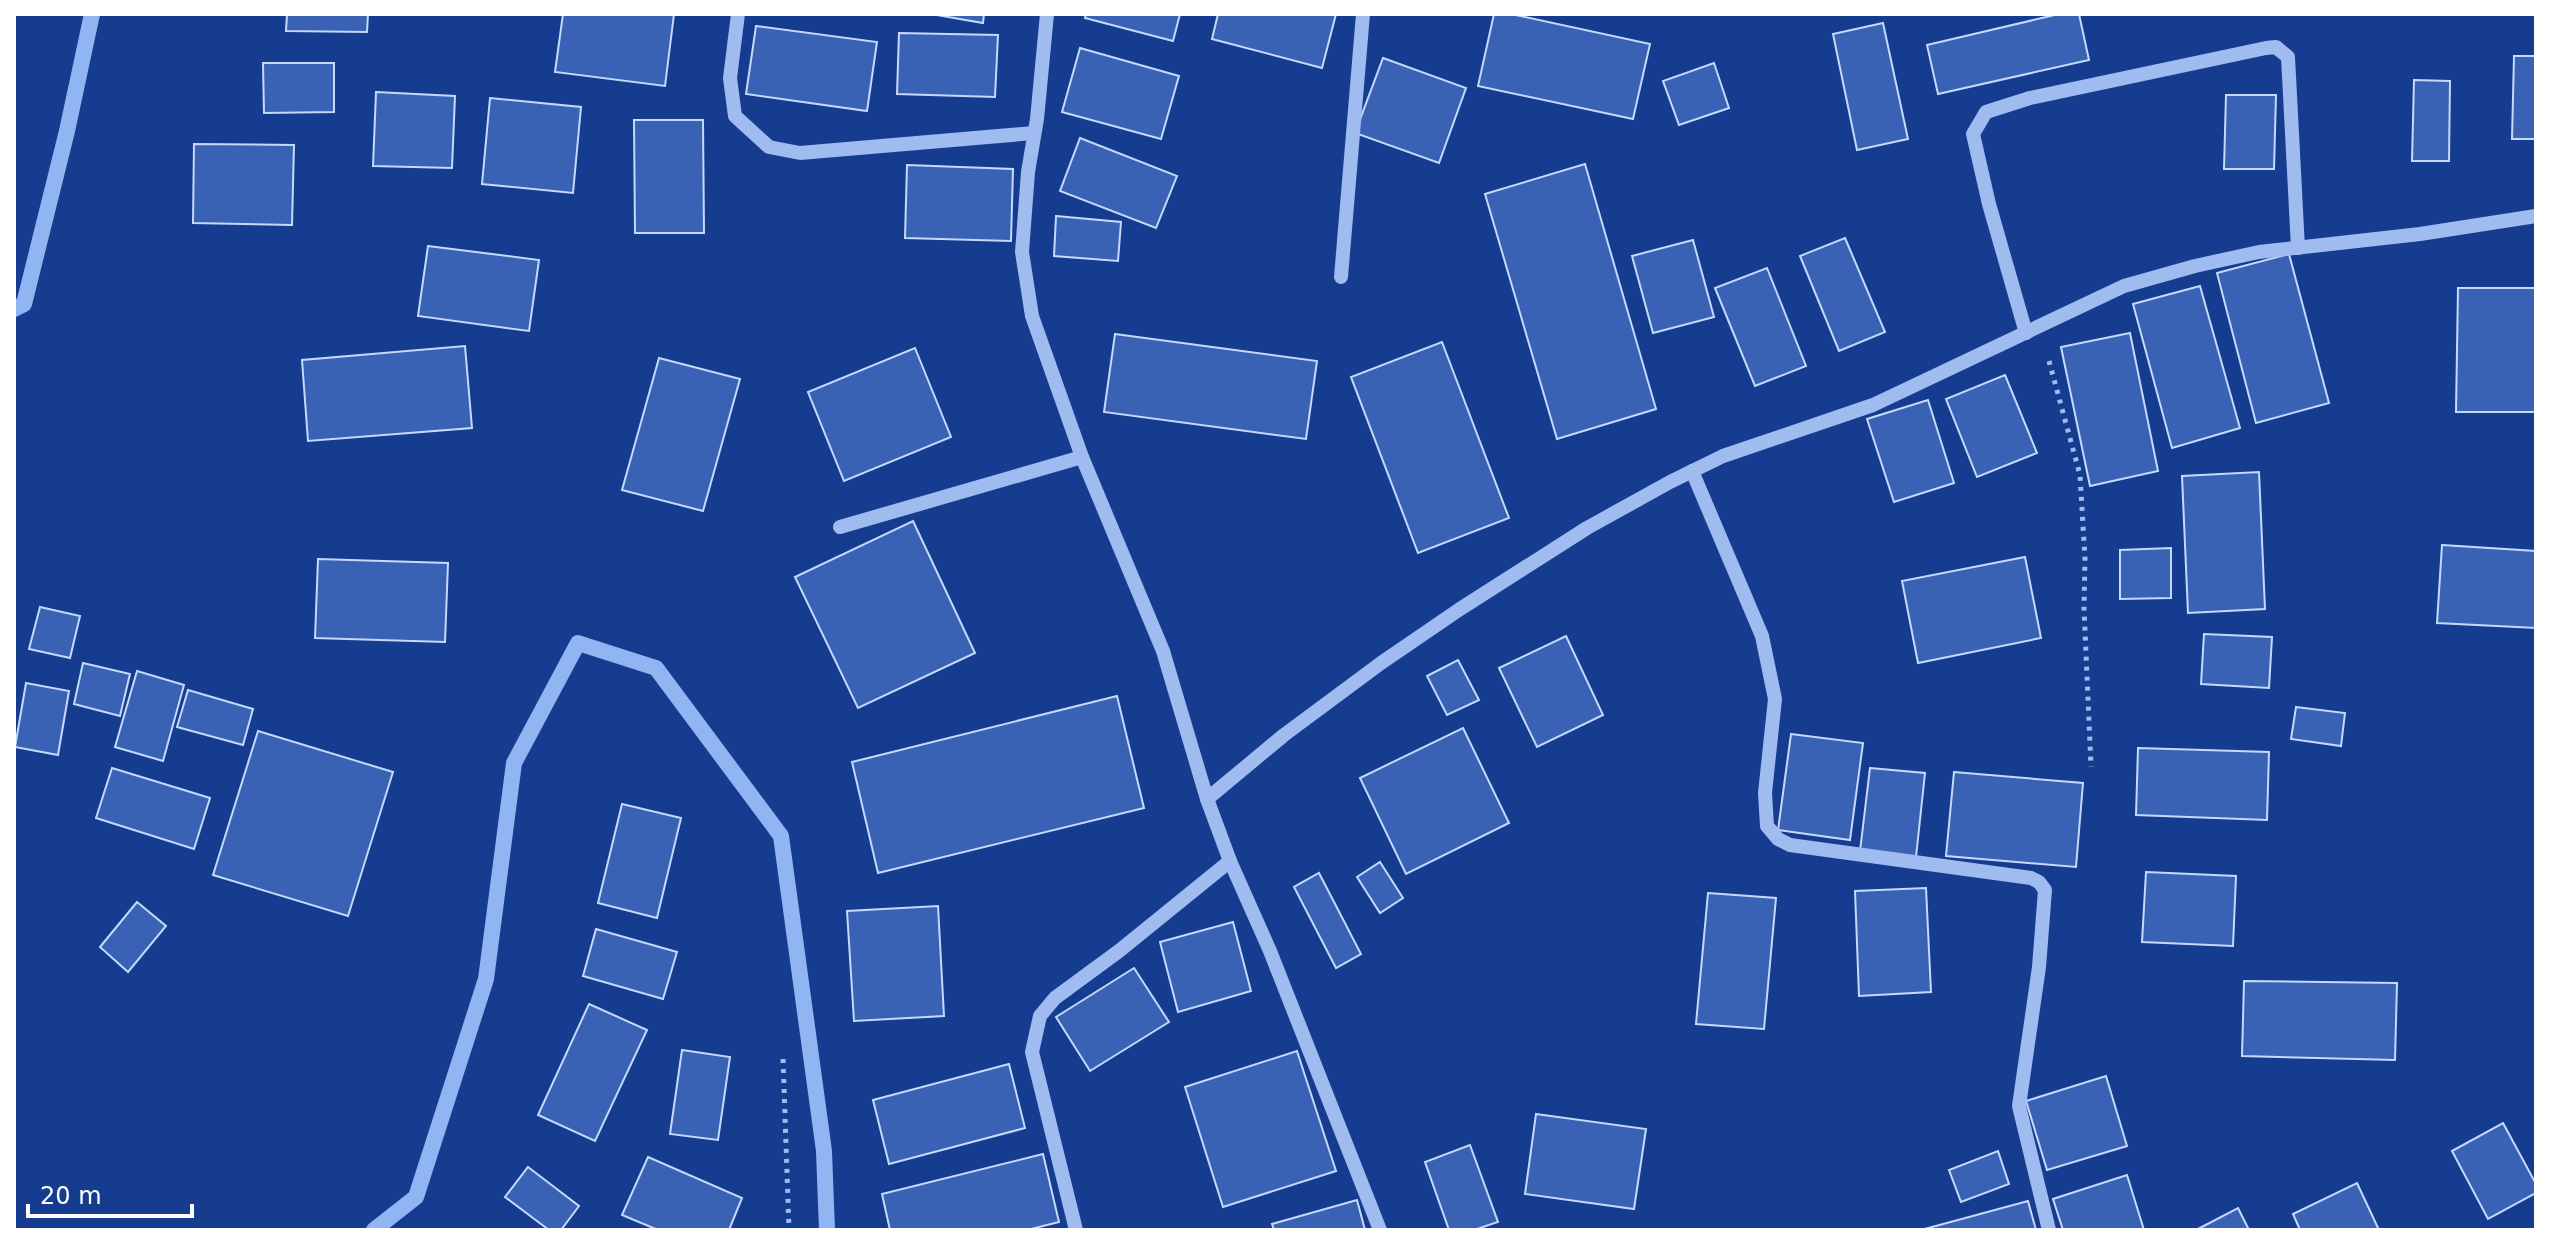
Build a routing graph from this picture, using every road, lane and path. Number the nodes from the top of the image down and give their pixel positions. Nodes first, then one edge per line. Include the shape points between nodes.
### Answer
1 (738, 14) edge
2 (1047, 14) edge
3 (1363, 14) edge
4 (1034, 133) junction
5 (2536, 216) edge
6 (2298, 248) junction
7 (1341, 277) dead end
8 (2033, 330) junction
9 (1082, 457) junction
10 (1692, 471) junction
11 (840, 527) dead end
12 (2091, 767) dead end
13 (1207, 799) junction
14 (1230, 861) junction
15 (783, 1059) dead end
16 (789, 1230) edge
17 (1076, 1230) edge
18 (1380, 1230) edge
19 (2049, 1230) edge

1 - 4 street via 730,78 735,116 769,147 800,153
2 - 4 street
3 - 7 street
4 - 9 street via 1022,252 1032,316
5 - 6 street
6 - 8 street via 2259,252 2124,286
6 - 8 street via 2288,57 2276,47 2015,102 1986,112 1973,134 1989,204
8 - 10 street via 1873,405
8 - 12 path via 2080,475
9 - 11 street
9 - 13 street via 1163,651
10 - 13 street via 1587,528 1394,654
10 - 19 street via 1762,636 1775,699 1765,793 1767,826 1790,845 2031,878 2045,890 2019,1106
13 - 14 street
14 - 17 street via 1055,998 1040,1016 1032,1052
14 - 18 street
15 - 16 path

